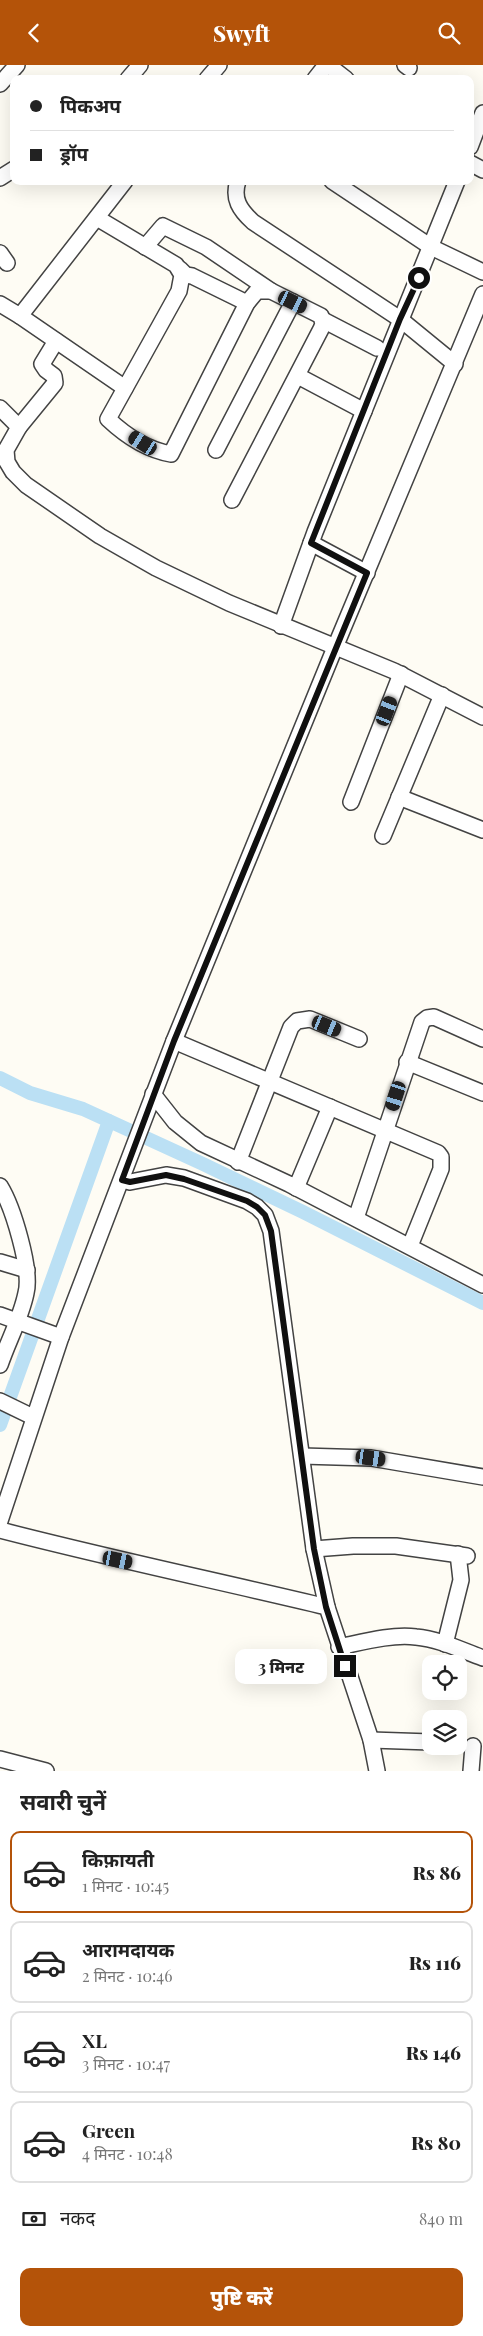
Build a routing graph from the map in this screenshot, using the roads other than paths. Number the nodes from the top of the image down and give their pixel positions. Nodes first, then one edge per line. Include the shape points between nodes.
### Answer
1 (140, 65) edge
2 (219, 65) edge
3 (327, 65) edge
4 (10, 67) edge
5 (131, 75) edge
6 (210, 75) edge
7 (318, 75) edge
8 (341, 75) edge
9 (0, 84) edge
10 (483, 113) edge
11 (474, 137) edge
12 (122, 185) edge
13 (237, 185) edge
14 (338, 185) edge
15 (455, 185) edge
16 (97, 218) junction
17 (145, 247) junction
18 (431, 247) junction
19 (180, 269) junction
20 (483, 272) edge
21 (270, 291) junction
22 (483, 294) edge
23 (293, 302) junction
24 (247, 303) junction
25 (0, 304) edge
26 (20, 316) junction
27 (323, 319) junction
28 (400, 319) junction
29 (56, 341) junction
30 (377, 348) dead end
31 (455, 364) junction
32 (298, 376) junction
33 (126, 388) junction
34 (0, 408) edge
35 (364, 411) junction
36 (19, 427) junction
37 (216, 450) dead end
38 (4, 461) edge
39 (232, 500) dead end
40 (311, 543) junction
41 (367, 573) junction
42 (281, 626) junction
43 (336, 645) junction
44 (401, 674) junction
45 (442, 695) junction
46 (483, 717) edge
47 (399, 797) junction
48 (351, 802) dead end
49 (483, 830) edge
50 (383, 836) dead end
51 (359, 1039) dead end
52 (483, 1039) edge
53 (174, 1041) junction
54 (407, 1062) junction
55 (269, 1082) junction
56 (483, 1093) edge
57 (152, 1099) junction
58 (330, 1107) junction
59 (385, 1130) junction
60 (238, 1162) junction
61 (122, 1180) junction
62 (0, 1186) edge
63 (296, 1188) junction
64 (356, 1218) junction
65 (410, 1246) junction
66 (0, 1262) edge
67 (26, 1270) junction
68 (483, 1285) edge
69 (0, 1315) edge
70 (24, 1323) junction
71 (61, 1337) junction
72 (0, 1365) edge
73 (2, 1402) edge
74 (33, 1417) junction
75 (302, 1456) junction
76 (483, 1477) edge
77 (0, 1521) edge
78 (0, 1530) edge
79 (314, 1549) junction
80 (326, 1607) junction
81 (445, 1644) junction
82 (339, 1647) junction
83 (483, 1658) edge
84 (371, 1740) junction
85 (422, 1741) edge
86 (472, 1746) edge
87 (0, 1759) edge
88 (46, 1771) edge
89 (377, 1771) edge
90 (471, 1771) edge

1 - 5 street
2 - 6 street
3 - 7 street
3 - 8 street
4 - 9 street
10 - 11 street
12 - 16 street
13 - 28 street via 235,192 241,211 253,222
14 - 18 street
15 - 18 street
16 - 17 street
16 - 26 street
17 - 19 street
17 - 21 street via 162,226 206,247
18 - 20 street
18 - 28 street
19 - 24 street via 186,275
19 - 33 street via 179,291
21 - 23 street
21 - 24 street via 257,291
22 - 31 street
23 - 27 street
23 - 37 street
24 - 33 street via 171,454 156,451 108,419
25 - 26 street
26 - 29 street
27 - 30 street
27 - 32 street
28 - 31 street
28 - 35 street
29 - 33 street
29 - 36 street via 42,363 54,375 55,383
31 - 41 street
32 - 35 street
32 - 39 street
34 - 36 street
35 - 40 street
36 - 38 street via 6,450
38 - 42 street via 26,485 100,536 156,568
40 - 41 street
40 - 42 street
41 - 43 street
42 - 43 street
43 - 44 street
43 - 53 street
44 - 45 street
44 - 48 street
45 - 46 street
45 - 47 street
47 - 49 street
47 - 50 street
51 - 55 street via 310,1019 297,1021 291,1027
52 - 54 street via 440,1019 427,1018 418,1031
53 - 55 street
53 - 57 street
54 - 56 street
54 - 59 street
55 - 58 street
55 - 60 street
57 - 60 street via 186,1133
57 - 61 street
58 - 59 street
58 - 63 street
59 - 64 street
59 - 65 street via 438,1153 442,1162
60 - 63 street
61 - 71 street
61 - 75 street via 130,1182 174,1175 247,1201 265,1215 271,1231
62 - 67 street via 12,1211
63 - 64 street
64 - 65 street
65 - 68 street
66 - 67 street
67 - 70 street
69 - 70 street
70 - 71 street
70 - 72 street
71 - 74 street
73 - 74 street
74 - 77 street
75 - 76 street via 371,1458
75 - 79 street
78 - 80 street
79 - 80 street
79 - 81 street via 382,1545 462,1555 461,1580
80 - 82 street
81 - 82 street via 415,1636
81 - 83 street
82 - 84 street
84 - 85 street
84 - 89 street
86 - 90 street
87 - 88 street

